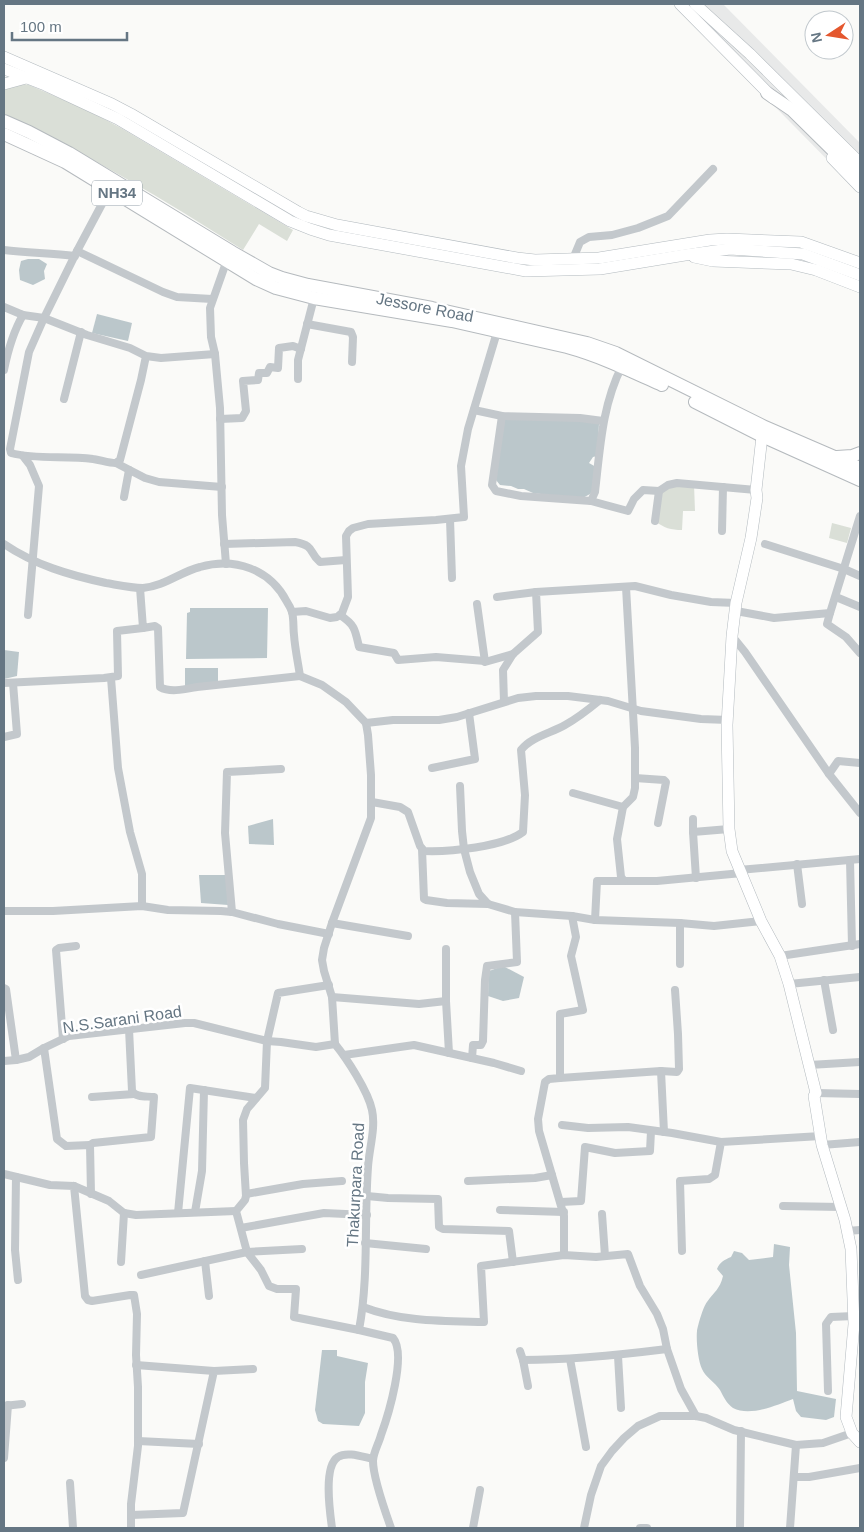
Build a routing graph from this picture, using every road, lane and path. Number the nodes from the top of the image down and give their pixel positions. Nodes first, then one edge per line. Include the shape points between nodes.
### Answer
1 (680, 4) edge
2 (695, 4) edge
3 (4, 57) edge
4 (4, 69) edge
5 (26, 78) junction
6 (4, 84) edge
7 (767, 93) junction
8 (4, 121) edge
9 (4, 134) edge
10 (860, 163) edge
11 (713, 169) dead end
12 (860, 177) edge
13 (860, 187) edge
14 (110, 189) junction
15 (4, 250) edge
16 (76, 254) junction
17 (686, 255) junction
18 (229, 256) junction
19 (573, 259) junction
20 (860, 263) edge
21 (860, 275) edge
22 (860, 287) edge
23 (314, 298) junction
24 (212, 299) junction
25 (4, 307) edge
26 (23, 315) junction
27 (44, 318) junction
28 (307, 324) junction
29 (81, 332) junction
30 (496, 332) junction
31 (301, 349) junction
32 (215, 354) junction
33 (146, 356) junction
34 (352, 362) dead end
35 (622, 366) junction
36 (4, 370) edge
37 (298, 379) dead end
38 (64, 399) dead end
39 (474, 410) junction
40 (502, 416) junction
41 (220, 419) junction
42 (603, 421) junction
43 (762, 436) junction
44 (860, 453) edge
45 (24, 456) junction
46 (835, 457) junction
47 (116, 463) junction
48 (860, 468) edge
49 (129, 470) junction
50 (860, 480) edge
51 (222, 487) junction
52 (723, 487) junction
53 (756, 490) junction
54 (659, 491) junction
55 (124, 498) dead end
56 (591, 501) junction
57 (860, 516) edge
58 (450, 519) junction
59 (655, 521) dead end
60 (722, 531) dead end
61 (4, 544) edge
62 (224, 544) junction
63 (765, 544) dead end
64 (346, 560) junction
65 (33, 561) junction
66 (226, 564) junction
67 (844, 569) junction
68 (860, 576) edge
69 (452, 578) dead end
70 (626, 587) junction
71 (140, 588) junction
72 (536, 592) junction
73 (498, 597) dead end
74 (836, 597) junction
75 (477, 604) dead end
76 (736, 607) junction
77 (860, 607) edge
78 (292, 612) junction
79 (830, 613) junction
80 (28, 615) dead end
81 (340, 615) junction
82 (143, 628) junction
83 (732, 636) junction
84 (860, 653) edge
85 (512, 654) junction
86 (485, 661) junction
87 (300, 676) junction
88 (111, 678) junction
89 (4, 683) edge
90 (13, 683) junction
91 (600, 700) junction
92 (504, 702) junction
93 (632, 708) junction
94 (470, 713) junction
95 (728, 720) junction
96 (366, 723) junction
97 (4, 737) edge
98 (860, 763) edge
99 (432, 768) dead end
100 (281, 770) dead end
101 (829, 774) junction
102 (635, 778) junction
103 (460, 786) dead end
104 (573, 793) dead end
105 (372, 802) junction
106 (858, 805) edge
107 (623, 807) junction
108 (860, 813) edge
109 (693, 818) dead end
110 (658, 823) dead end
111 (728, 829) junction
112 (693, 832) junction
113 (422, 849) junction
114 (464, 850) junction
115 (860, 859) edge
116 (850, 860) junction
117 (797, 864) junction
118 (741, 871) junction
119 (696, 878) junction
120 (624, 881) junction
121 (488, 904) junction
122 (802, 904) dead end
123 (142, 906) junction
124 (4, 911) edge
125 (232, 912) junction
126 (514, 912) junction
127 (572, 916) junction
128 (595, 920) junction
129 (680, 922) junction
130 (761, 922) junction
131 (332, 923) junction
132 (329, 934) junction
133 (408, 936) dead end
134 (856, 945) edge
135 (76, 946) dead end
136 (446, 949) dead end
137 (780, 956) junction
138 (680, 964) dead end
139 (860, 977) edge
140 (824, 980) junction
141 (789, 984) junction
142 (328, 985) junction
143 (4, 988) edge
144 (675, 990) dead end
145 (332, 997) junction
146 (446, 1001) junction
147 (129, 1029) junction
148 (833, 1030) dead end
149 (63, 1039) junction
150 (267, 1041) junction
151 (335, 1044) junction
152 (44, 1048) junction
153 (449, 1053) junction
154 (344, 1055) junction
155 (472, 1058) junction
156 (16, 1060) junction
157 (4, 1061) edge
158 (860, 1062) edge
159 (809, 1066) junction
160 (521, 1071) dead end
161 (661, 1071) junction
162 (560, 1078) junction
163 (204, 1090) junction
164 (816, 1093) junction
165 (134, 1094) junction
166 (860, 1094) edge
167 (92, 1097) dead end
168 (256, 1098) junction
169 (562, 1125) dead end
170 (651, 1130) junction
171 (664, 1132) junction
172 (821, 1140) junction
173 (721, 1142) junction
174 (860, 1142) edge
175 (90, 1145) junction
176 (4, 1174) edge
177 (552, 1175) junction
178 (16, 1177) junction
179 (342, 1181) dead end
180 (468, 1181) dead end
181 (74, 1186) junction
182 (91, 1194) junction
183 (246, 1194) junction
184 (367, 1196) junction
185 (561, 1202) junction
186 (782, 1206) dead end
187 (841, 1207) junction
188 (500, 1210) dead end
189 (195, 1212) junction
190 (236, 1212) junction
191 (564, 1212) junction
192 (124, 1213) junction
193 (178, 1213) junction
194 (602, 1214) dead end
195 (367, 1216) junction
196 (241, 1228) junction
197 (860, 1230) edge
198 (847, 1231) junction
199 (365, 1243) junction
200 (302, 1249) dead end
201 (426, 1249) dead end
202 (247, 1252) junction
203 (682, 1252) dead end
204 (564, 1255) junction
205 (605, 1256) junction
206 (205, 1261) junction
207 (121, 1262) dead end
208 (513, 1262) junction
209 (141, 1275) dead end
210 (18, 1280) dead end
211 (857, 1294) edge
212 (209, 1296) dead end
213 (363, 1307) junction
214 (854, 1316) junction
215 (359, 1330) junction
216 (667, 1349) junction
217 (520, 1351) dead end
218 (618, 1356) junction
219 (570, 1359) junction
220 (523, 1360) junction
221 (136, 1365) junction
222 (252, 1370) dead end
223 (214, 1371) junction
224 (528, 1386) dead end
225 (828, 1391) dead end
226 (22, 1404) dead end
227 (6, 1406) edge
228 (621, 1408) dead end
229 (696, 1416) junction
230 (741, 1431) junction
231 (856, 1438) edge
232 (138, 1441) junction
233 (199, 1444) junction
234 (796, 1445) junction
235 (586, 1447) dead end
236 (4, 1458) edge
237 (372, 1459) junction
238 (860, 1468) edge
239 (794, 1477) junction
240 (70, 1483) dead end
241 (480, 1490) dead end
242 (131, 1515) junction
243 (73, 1528) edge
244 (131, 1528) edge
245 (332, 1528) edge
246 (391, 1528) edge
247 (473, 1528) edge
248 (584, 1528) edge
249 (640, 1528) edge
250 (646, 1528) edge
251 (740, 1528) edge
252 (790, 1528) edge

1 - 7 street
2 - 10 street
3 - 19 street via 118,107 306,216 337,225 526,260
4 - 5 street
5 - 6 street
5 - 17 street via 118,119 290,221 318,232 526,271 600,269
7 - 12 main road via 786,104
7 - 13 street
8 - 18 main road, Jessore Road via 69,152
9 - 14 main road, Jessore Road / NH34 via 65,162
11 - 19 street via 668,216 638,228 589,237 580,242
14 - 16 street
14 - 18 main road, Jessore Road / NH34
15 - 16 street
16 - 24 street via 177,297
16 - 27 street
17 - 21 street via 730,250 796,252
17 - 22 street via 713,261 802,265
18 - 23 main road, Jessore Road via 256,279
18 - 24 street
18 - 46 main road, Jessore Road via 294,282 432,308 604,348 765,427
19 - 20 street via 727,239 801,242
23 - 28 street
23 - 30 main road, Jessore Road
24 - 32 street via 211,337
25 - 26 street
26 - 27 street
26 - 36 street via 16,327
27 - 29 street
27 - 45 street via 30,352 10,449 11,453
28 - 31 street
28 - 34 street via 351,332
29 - 33 street
29 - 38 street
30 - 35 main road, Jessore Road via 581,351
30 - 39 street
31 - 37 street
31 - 41 street via 293,346 279,348 278,368 259,373 258,380 243,381 246,412 242,418
32 - 33 street
32 - 41 street
33 - 47 street via 120,460
35 - 42 street via 611,390
35 - 43 main road, Jessore Road
39 - 40 street
39 - 58 street via 461,466 464,517
40 - 42 street
40 - 56 street via 492,485 496,490 520,496
41 - 51 street
42 - 56 street via 595,492
43 - 50 main road, Jessore Road
43 - 53 street
44 - 46 main road
45 - 47 street
45 - 65 street via 39,486
46 - 48 main road, Jessore Road
47 - 49 street
49 - 51 street via 158,482
49 - 55 street
51 - 62 street
52 - 53 street
52 - 54 street via 678,483
52 - 60 street
53 - 76 street via 751,538
54 - 56 street via 643,490 628,511
54 - 59 street
57 - 67 street
58 - 64 street via 368,524 353,528 346,536
58 - 69 street
61 - 65 street
62 - 64 street via 295,542 306,544 320,562
62 - 66 street
63 - 67 street
64 - 81 street via 348,597
65 - 71 street via 77,577
65 - 80 street
66 - 71 street via 199,567 158,585
66 - 78 street via 255,570 272,581
67 - 68 street
67 - 74 street
70 - 72 street
70 - 76 street
70 - 93 street
71 - 82 street
72 - 73 street
72 - 85 street via 538,632
74 - 77 street
74 - 79 street
75 - 86 street
76 - 79 street via 774,618
76 - 83 street
78 - 81 street via 306,611 330,618
78 - 87 street
79 - 84 street via 827,624 846,637
81 - 86 street via 351,622 359,647 394,653 398,660 436,657
82 - 87 street via 158,628 160,687 165,690
82 - 88 street via 117,631 118,676
83 - 95 street
83 - 101 street
85 - 86 street
85 - 92 street via 503,670
87 - 96 street via 322,685 346,702
88 - 90 street
88 - 123 street via 118,768 142,874
89 - 90 street
90 - 97 street via 17,734
91 - 92 street via 536,696
91 - 93 street
91 - 114 street via 566,725 527,743 520,750 525,795 523,832
92 - 94 street
93 - 95 street
93 - 102 street
94 - 96 street via 439,720
94 - 99 street via 475,759
95 - 111 street
96 - 105 street
98 - 101 street via 838,761
100 - 125 street via 227,772 225,833
101 - 106 street
102 - 107 street via 633,797
102 - 110 street via 666,782
103 - 114 street
104 - 107 street
105 - 113 street via 400,807 408,812
105 - 131 street via 371,818
106 - 108 street
107 - 120 street via 617,839
109 - 112 street
111 - 112 street
111 - 118 street via 732,851
112 - 119 street
113 - 114 street
113 - 121 street via 426,900
114 - 121 street via 479,894
115 - 116 street
116 - 117 street
116 - 134 street
117 - 118 street
117 - 122 street
118 - 119 street
118 - 130 street
119 - 120 street
120 - 128 street via 597,881
121 - 126 street
123 - 124 street
123 - 125 street
125 - 132 street
126 - 127 street
126 - 155 street via 517,962 487,966 484,1041 473,1045
127 - 128 street
127 - 162 street via 576,937 571,956 583,1010 560,1014
128 - 129 street
129 - 130 street via 714,926
129 - 138 street
130 - 137 street
131 - 132 street
131 - 133 street
132 - 142 street via 322,960
134 - 137 street
135 - 149 street via 56,950
136 - 146 street
137 - 141 street
139 - 140 street
140 - 141 street
140 - 148 street
141 - 159 street
142 - 145 street
142 - 150 street via 278,993
143 - 156 street
144 - 161 street via 679,1069 678,1072
145 - 146 street via 419,1004
145 - 151 street
146 - 153 street
147 - 149 street, N.S.Sarani Road
147 - 150 street, N.S.Sarani Road via 194,1023
147 - 165 street
149 - 152 street, N.S.Sarani Road
150 - 151 street, N.S.Sarani Road via 316,1047
150 - 168 street via 265,1088
151 - 154 street, Thakurpara Road
152 - 156 street, N.S.Sarani Road
152 - 175 street via 57,1139 66,1146
153 - 154 street via 414,1045
153 - 155 street
154 - 184 street, Thakurpara Road via 372,1110
155 - 160 street
156 - 157 street, N.S.Sarani Road
158 - 159 street
159 - 164 street
161 - 162 street
161 - 171 street
162 - 177 street via 545,1082 538,1119
163 - 168 street
163 - 189 street via 202,1171
163 - 193 street via 190,1088
164 - 166 street
164 - 172 street
165 - 167 street
165 - 175 street via 154,1097 150,1137
168 - 183 street via 243,1120
169 - 170 street
170 - 171 street
170 - 185 street via 650,1151 615,1153 585,1147 581,1201
171 - 173 street
172 - 173 street
172 - 174 street
172 - 187 street
173 - 203 street via 715,1175 709,1179 680,1181
175 - 182 street
176 - 178 street
177 - 180 street
177 - 185 street
178 - 181 street
178 - 210 street
179 - 183 street
181 - 182 street
181 - 221 street via 85,1296 92,1301 134,1295
182 - 192 street via 109,1201
183 - 190 street
184 - 195 street, Thakurpara Road
184 - 208 street via 438,1199 438,1227 508,1231
185 - 191 street
186 - 187 street
187 - 198 street
188 - 191 street
189 - 190 street
189 - 193 street
190 - 196 street
191 - 204 street
192 - 193 street
192 - 207 street
194 - 205 street
195 - 196 street via 324,1213
195 - 199 street, Thakurpara Road
196 - 202 street
197 - 198 street
198 - 211 street
199 - 201 street
199 - 213 street, Thakurpara Road
200 - 202 street
202 - 206 street
202 - 215 street via 269,1286 296,1289 294,1317
204 - 205 street
204 - 208 street
205 - 216 street via 628,1254 640,1285 657,1314
206 - 209 street
206 - 212 street
208 - 213 street via 481,1266 484,1322 413,1320
211 - 214 street
213 - 215 street, Thakurpara Road
214 - 225 street via 832,1317 826,1324
214 - 231 street via 846,1417
215 - 237 street via 393,1338 398,1351 391,1407
216 - 218 street
216 - 229 street via 681,1389
217 - 220 street
218 - 219 street
218 - 228 street
219 - 220 street
219 - 235 street
220 - 224 street
221 - 223 street
221 - 232 street
222 - 223 street
223 - 233 street
226 - 227 street
227 - 236 street
229 - 230 street
229 - 248 street via 660,1416 638,1426 624,1438 602,1466 593,1488
230 - 234 street
230 - 251 street
231 - 234 street
232 - 233 street
232 - 242 street
233 - 242 street via 183,1513
234 - 239 street
237 - 245 street via 350,1455 335,1460 331,1468 329,1499
237 - 246 street
238 - 239 street
239 - 252 street
240 - 243 street
241 - 247 street
242 - 244 street
249 - 250 street

